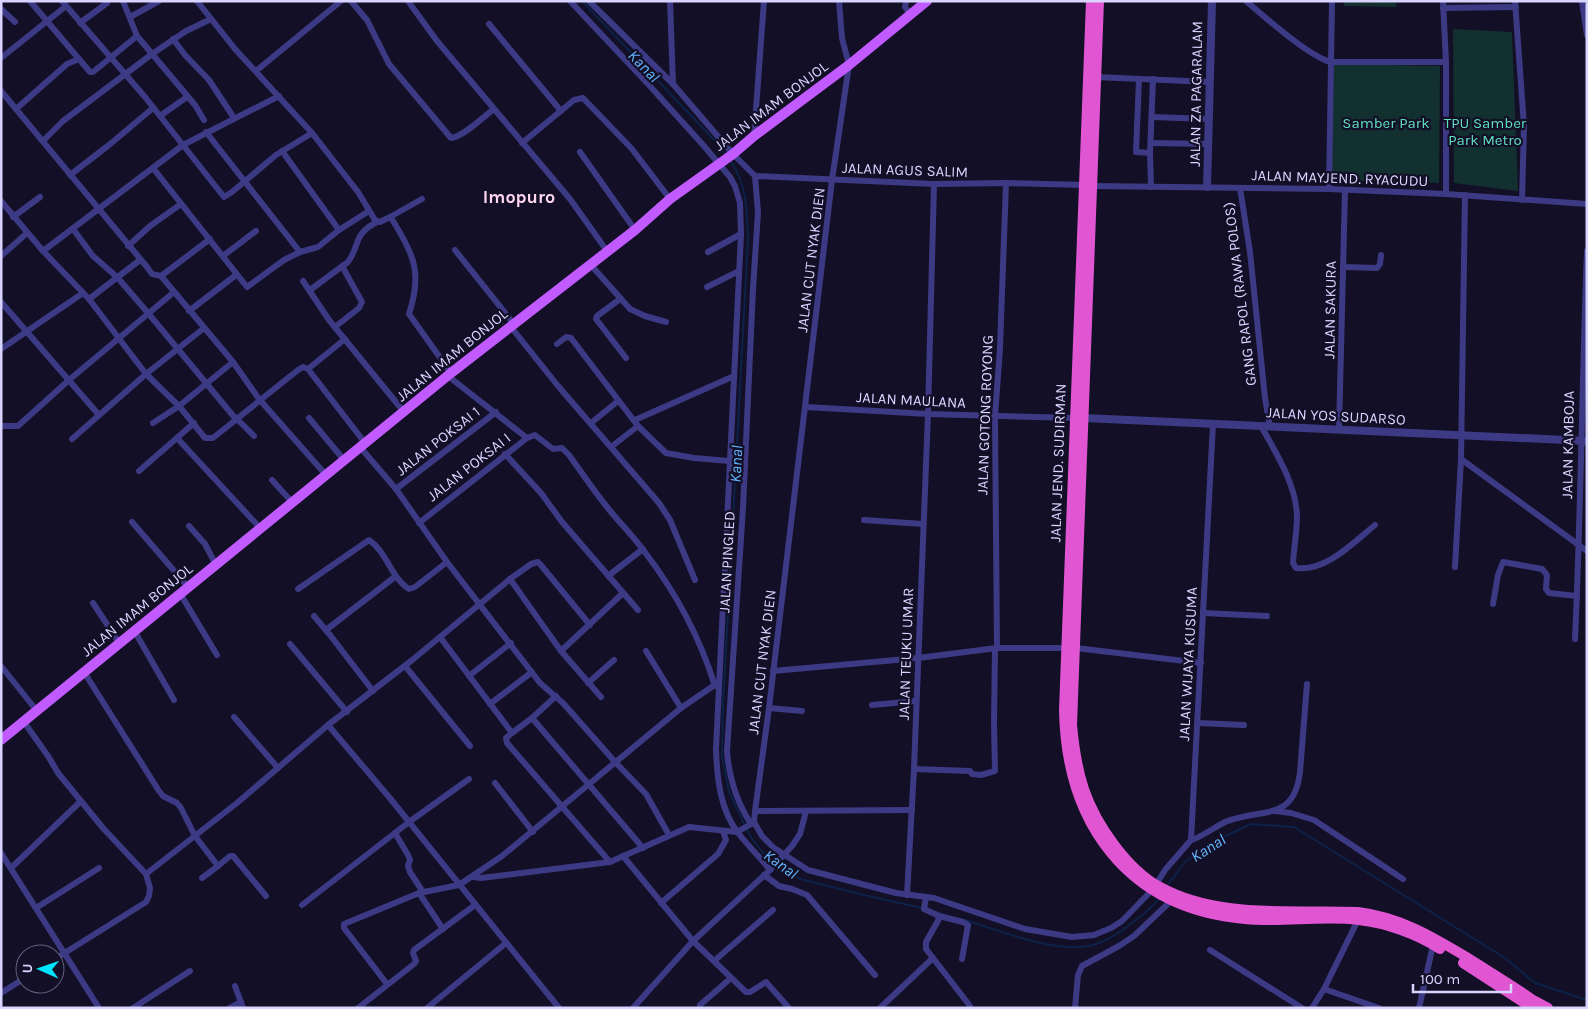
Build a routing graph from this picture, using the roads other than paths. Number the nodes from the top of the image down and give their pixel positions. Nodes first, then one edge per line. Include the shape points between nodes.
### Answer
1 (30, 1) edge
2 (123, 1) edge
3 (159, 1) edge
4 (197, 1) edge
5 (341, 1) edge
6 (351, 1) edge
7 (408, 1) edge
8 (570, 1) edge
9 (589, 1) edge
10 (670, 1) edge
11 (764, 1) edge
12 (839, 1) edge
13 (906, 1) edge
14 (927, 1) edge
15 (1091, 1) edge
16 (1099, 1) edge
17 (1212, 1) edge
18 (1246, 1) edge
19 (1332, 1) edge
20 (1582, 1) edge
21 (107, 3) dead end
22 (64, 4) edge
23 (1515, 4) edge
24 (1443, 5) edge
25 (1, 9) edge
26 (910, 14) junction
27 (130, 17) junction
28 (211, 19) junction
29 (15, 22) dead end
30 (47, 22) junction
31 (80, 23) junction
32 (489, 24) dead end
33 (1587, 34) edge
34 (137, 36) junction
35 (173, 39) junction
36 (152, 54) junction
37 (1, 58) edge
38 (111, 58) junction
39 (79, 59) junction
40 (1330, 62) junction
41 (1446, 62) junction
42 (849, 65) junction
43 (256, 71) junction
44 (125, 75) junction
45 (1096, 77) junction
46 (1139, 79) junction
47 (1153, 79) junction
48 (1210, 82) junction
49 (673, 84) junction
50 (1, 91) edge
51 (279, 96) junction
52 (187, 97) junction
53 (153, 108) junction
54 (16, 109) junction
55 (494, 109) junction
56 (561, 111) junction
57 (160, 116) junction
58 (1152, 117) junction
59 (234, 118) junction
60 (1208, 119) junction
61 (204, 120) dead end
62 (206, 132) junction
63 (312, 133) junction
64 (754, 136) junction
65 (43, 142) junction
66 (522, 143) junction
67 (1151, 143) junction
68 (1208, 144) junction
69 (183, 145) junction
70 (282, 151) junction
71 (580, 152) dead end
72 (1150, 153) junction
73 (733, 154) junction
74 (720, 163) junction
75 (153, 168) junction
76 (70, 175) junction
77 (755, 176) junction
78 (832, 180) junction
79 (243, 181) junction
80 (934, 184) junction
81 (1006, 184) junction
82 (1089, 186) junction
83 (1151, 187) junction
84 (1207, 187) junction
85 (1240, 188) junction
86 (1329, 189) junction
87 (1345, 190) junction
88 (1446, 194) junction
89 (1466, 196) junction
90 (40, 197) dead end
91 (670, 198) junction
92 (422, 199) dead end
93 (1522, 200) junction
94 (181, 204) junction
95 (1587, 204) edge
96 (3, 205) edge
97 (99, 209) junction
98 (369, 210) junction
99 (13, 217) junction
100 (390, 217) junction
101 (377, 222) junction
102 (73, 229) junction
103 (339, 230) junction
104 (635, 230) junction
105 (256, 231) dead end
106 (27, 234) junction
107 (741, 234) junction
108 (210, 239) junction
109 (128, 246) junction
110 (455, 250) dead end
111 (43, 251) junction
112 (607, 251) junction
113 (1587, 251) edge
114 (300, 252) junction
115 (708, 252) dead end
116 (1381, 255) dead end
117 (1, 256) edge
118 (223, 256) junction
119 (140, 260) junction
120 (590, 264) junction
121 (342, 266) junction
122 (1343, 267) junction
123 (739, 271) junction
124 (236, 275) junction
125 (161, 276) junction
126 (117, 277) junction
127 (303, 281) dead end
128 (707, 287) dead end
129 (310, 290) junction
130 (174, 292) junction
131 (83, 293) junction
132 (89, 299) junction
133 (620, 299) junction
134 (1, 302) edge
135 (190, 311) junction
136 (148, 313) junction
137 (666, 322) dead end
138 (513, 325) junction
139 (335, 327) junction
140 (204, 328) junction
141 (27, 330) junction
142 (119, 337) junction
143 (345, 339) junction
144 (557, 344) dead end
145 (177, 348) junction
146 (1, 349) edge
147 (626, 358) dead end
148 (233, 362) junction
149 (308, 368) junction
150 (146, 374) junction
151 (450, 375) junction
152 (734, 376) junction
153 (69, 380) junction
154 (205, 383) junction
155 (259, 399) junction
156 (618, 401) junction
157 (179, 406) junction
158 (806, 407) junction
159 (404, 412) junction
160 (496, 412) junction
161 (928, 414) junction
162 (99, 415) junction
163 (996, 416) junction
164 (236, 418) junction
165 (309, 418) dead end
166 (1079, 418) junction
167 (153, 423) dead end
168 (194, 423) junction
169 (591, 423) junction
170 (637, 423) junction
171 (1213, 424) junction
172 (1, 426) edge
173 (1261, 426) junction
174 (1270, 427) junction
175 (1339, 430) junction
176 (254, 436) dead end
177 (1462, 436) junction
178 (177, 438) junction
179 (527, 438) junction
180 (72, 439) dead end
181 (1584, 441) edge
182 (362, 445) junction
183 (610, 447) junction
184 (505, 454) junction
185 (1462, 459) junction
186 (344, 460) junction
187 (729, 461) junction
188 (140, 470) dead end
189 (326, 475) junction
190 (272, 480) dead end
191 (396, 489) junction
192 (292, 502) junction
193 (864, 520) dead end
194 (132, 522) dead end
195 (419, 523) junction
196 (923, 524) junction
197 (1375, 525) dead end
198 (189, 526) dead end
199 (261, 529) junction
200 (1579, 546) junction
201 (643, 549) junction
202 (1587, 551) edge
203 (447, 562) junction
204 (216, 565) junction
205 (1455, 567) dead end
206 (396, 576) junction
207 (608, 576) junction
208 (510, 579) junction
209 (695, 580) dead end
210 (189, 588) junction
211 (298, 589) dead end
212 (623, 593) junction
213 (181, 595) junction
214 (1577, 596) junction
215 (93, 603) dead end
216 (1493, 604) dead end
217 (480, 605) junction
218 (638, 610) dead end
219 (1203, 612) junction
220 (314, 616) dead end
221 (1267, 616) dead end
222 (590, 624) junction
223 (326, 630) junction
224 (135, 632) junction
225 (440, 636) junction
226 (1575, 639) dead end
227 (511, 643) junction
228 (120, 644) junction
229 (290, 644) dead end
230 (996, 648) junction
231 (1071, 648) junction
232 (561, 651) junction
233 (646, 651) dead end
234 (217, 655) dead end
235 (918, 658) junction
236 (614, 660) dead end
237 (1201, 663) junction
238 (1, 666) edge
239 (405, 666) junction
240 (773, 671) junction
241 (84, 672) junction
242 (532, 672) junction
243 (469, 676) junction
244 (588, 683) junction
245 (717, 684) junction
246 (1307, 684) dead end
247 (373, 691) junction
248 (556, 696) junction
249 (602, 697) dead end
250 (174, 700) dead end
251 (916, 700) junction
252 (490, 704) junction
253 (872, 705) dead end
254 (681, 708) junction
255 (769, 708) junction
256 (802, 710) dead end
257 (37, 711) junction
258 (347, 712) junction
259 (234, 717) dead end
260 (532, 718) junction
261 (24, 722) junction
262 (1198, 723) junction
263 (328, 725) junction
264 (1244, 726) dead end
265 (512, 733) junction
266 (1, 740) edge
267 (470, 746) dead end
268 (616, 763) junction
269 (278, 768) junction
270 (914, 769) junction
271 (469, 779) dead end
272 (495, 783) dead end
273 (590, 785) junction
274 (81, 801) junction
275 (562, 806) junction
276 (912, 810) junction
277 (755, 811) junction
278 (806, 811) junction
279 (1274, 811) junction
280 (409, 822) junction
281 (752, 824) junction
282 (723, 831) junction
283 (533, 832) junction
284 (738, 832) junction
285 (395, 833) junction
286 (669, 835) junction
287 (195, 836) junction
288 (1191, 840) junction
289 (643, 848) junction
290 (1, 853) edge
291 (623, 856) junction
292 (782, 857) junction
293 (610, 862) junction
294 (218, 866) junction
295 (10, 868) junction
296 (100, 868) dead end
297 (772, 868) junction
298 (146, 874) junction
299 (764, 875) junction
300 (472, 876) junction
301 (202, 878) dead end
302 (1403, 879) dead end
303 (459, 885) junction
304 (421, 892) junction
305 (1163, 892) junction
306 (907, 894) junction
307 (266, 896) dead end
308 (926, 898) junction
309 (662, 903) junction
310 (302, 905) dead end
311 (475, 905) junction
312 (36, 908) junction
313 (773, 910) dead end
314 (939, 916) junction
315 (1358, 920) junction
316 (1381, 920) junction
317 (442, 929) junction
318 (693, 941) junction
319 (506, 943) junction
320 (58, 944) edge
321 (1433, 945) junction
322 (1210, 950) dead end
323 (65, 952) edge
324 (65, 955) edge
325 (933, 958) junction
326 (962, 959) dead end
327 (714, 961) junction
328 (190, 971) dead end
329 (875, 975) dead end
330 (731, 978) junction
331 (15, 984) edge
332 (387, 984) junction
333 (235, 986) dead end
334 (1324, 989) junction
335 (1, 993) edge
336 (242, 1005) edge
337 (700, 1005) dead end
338 (970, 1006) dead end
339 (99, 1008) edge
340 (133, 1008) edge
341 (230, 1008) edge
342 (358, 1008) edge
343 (427, 1008) edge
344 (559, 1008) edge
345 (632, 1008) edge
346 (789, 1008) edge
347 (880, 1008) edge
348 (1075, 1008) edge
349 (1302, 1008) edge
350 (1312, 1008) edge
351 (1379, 1008) edge
352 (1419, 1008) edge
353 (1532, 1008) edge
354 (1548, 1008) edge

1 - 30 street
2 - 27 street
3 - 27 street
4 - 28 street
5 - 43 street
6 - 55 street via 367,20 389,64 451,138
7 - 55 street via 437,42
8 - 74 street
9 - 49 street
10 - 49 street
11 - 64 street
12 - 42 street via 842,38
13 - 26 street via 905,8
14 - 26 main road, JALAN IMAM BONJOL
15 - 82 highway, JALAN JEND. SUDIRMAN
16 - 45 highway, JALAN JEND. SUDIRMAN
17 - 48 street, JALAN ZA PAGARALAM
18 - 40 street via 1318,58
19 - 40 street
20 - 33 street
21 - 31 street
22 - 30 street
22 - 31 street
23 - 24 street
23 - 93 street via 1524,126
24 - 41 street
25 - 29 street
26 - 42 main road, JALAN IMAM BONJOL
27 - 34 street
28 - 35 street
28 - 43 street
30 - 37 street
30 - 39 street
31 - 38 street
32 - 56 street
34 - 36 street
34 - 38 street
35 - 36 street
35 - 59 street via 209,80
36 - 44 street
36 - 52 street
38 - 39 street via 92,73
38 - 44 street
39 - 54 street via 67,64
40 - 41 street
40 - 86 street
41 - 88 street
42 - 64 main road, JALAN IMAM BONJOL
42 - 78 street, JALAN CUT NYAK DIEN
43 - 51 street
44 - 53 street
44 - 65 street via 63,121
45 - 46 street
45 - 82 highway, JALAN JEND. SUDIRMAN
46 - 47 street
46 - 72 street via 1136,152
47 - 48 street
47 - 58 street
48 - 60 street, JALAN ZA PAGARALAM
49 - 73 street
50 - 54 street
51 - 59 street
51 - 63 street
52 - 57 street
52 - 61 street
53 - 57 street
53 - 76 street
54 - 65 street
55 - 66 street
56 - 66 street
56 - 91 street via 577,98 585,99 632,149
57 - 69 street
58 - 60 street
58 - 67 street
59 - 62 street
60 - 68 street, JALAN ZA PAGARALAM
62 - 69 street
62 - 79 street
63 - 70 street
63 - 98 street
64 - 73 main road, JALAN IMAM BONJOL
65 - 76 street
66 - 112 street via 570,199
67 - 68 street
67 - 72 street
68 - 84 street, JALAN ZA PAGARALAM
69 - 75 street
69 - 79 street via 224,197
70 - 79 street
70 - 103 street
71 - 104 street
72 - 83 street
73 - 74 main road, JALAN IMAM BONJOL
73 - 77 street
74 - 91 main road, JALAN IMAM BONJOL
74 - 107 street via 735,186 740,203
75 - 94 street
75 - 97 street
76 - 97 street
77 - 78 street, JALAN AGUS SALIM
77 - 281 street, JALAN PINGLED via 758,212 727,751 733,789
78 - 80 street, JALAN AGUS SALIM
78 - 158 street, JALAN CUT NYAK DIEN
79 - 114 street
80 - 81 street, JALAN AGUS SALIM
80 - 161 street, JALAN TEUKU UMAR
81 - 82 street, JALAN AGUS SALIM
81 - 163 street, JALAN GOTONG ROYONG
82 - 83 street, JALAN MAYJEND. RYACUDU
82 - 166 highway, JALAN JEND. SUDIRMAN
83 - 84 street, JALAN MAYJEND. RYACUDU
84 - 85 street, JALAN MAYJEND. RYACUDU
85 - 86 street, JALAN MAYJEND. RYACUDU
85 - 174 street, GANG RAPOL (RAWA POLOS)
86 - 87 street, JALAN MAYJEND. RYACUDU
87 - 88 street, JALAN MAYJEND. RYACUDU
87 - 122 street, JALAN SAKURA
88 - 89 street, JALAN MAYJEND. RYACUDU
89 - 93 street, JALAN MAYJEND. RYACUDU
89 - 177 street
90 - 99 street
91 - 104 main road, JALAN IMAM BONJOL
92 - 100 street
93 - 95 street, JALAN MAYJEND. RYACUDU
94 - 108 street
94 - 109 street
96 - 99 street
97 - 102 street
97 - 109 street
98 - 101 street
98 - 103 street
99 - 106 street
100 - 101 street
100 - 151 street, JALAN POKSAI I via 415,263 415,288 409,314
101 - 121 street via 362,232 351,258
102 - 111 street
102 - 126 street via 93,256
103 - 114 street via 318,246
104 - 112 main road, JALAN IMAM BONJOL
105 - 118 street
106 - 111 street
106 - 117 street
107 - 115 street
107 - 123 street
108 - 118 street
108 - 125 street
109 - 119 street
110 - 138 street
111 - 131 street
112 - 120 main road, JALAN IMAM BONJOL
113 - 181 street, JALAN KAMBOJA
114 - 124 street via 248,287
116 - 122 street via 1377,268
118 - 124 street
119 - 125 street via 152,274
119 - 126 street
120 - 133 street
120 - 138 main road, JALAN IMAM BONJOL
121 - 129 street
121 - 139 street via 362,302
122 - 175 street, JALAN SAKURA
123 - 128 street
123 - 152 street
124 - 135 street
125 - 130 street
126 - 132 street
126 - 136 street
127 - 129 street
129 - 139 street
130 - 135 street
130 - 136 street
131 - 132 street
131 - 141 street
132 - 142 street
133 - 137 street via 637,313
133 - 147 street via 596,319
134 - 141 street
135 - 140 street
136 - 142 street
136 - 145 street
138 - 151 main road, JALAN IMAM BONJOL
138 - 169 street via 558,386
139 - 143 street
140 - 145 street
140 - 148 street
141 - 146 street
141 - 153 street
142 - 150 street
142 - 153 street
143 - 149 street
143 - 159 street
144 - 156 street via 566,337 571,338
145 - 150 street
145 - 154 street
148 - 154 street
148 - 155 street
149 - 155 street via 298,370
149 - 182 street
150 - 157 street
150 - 162 street
151 - 159 main road, JALAN IMAM BONJOL
151 - 160 street, JALAN POKSAI I
152 - 170 street
152 - 187 street
153 - 162 street
153 - 172 street via 16,426
154 - 157 street
154 - 164 street
155 - 164 street
155 - 189 street
156 - 169 street
156 - 170 street
157 - 167 street
157 - 168 street
158 - 161 street, JALAN MAULANA
158 - 240 street, JALAN CUT NYAK DIEN
159 - 182 main road, JALAN IMAM BONJOL
160 - 179 street, JALAN POKSAI I
160 - 191 street, JALAN POKSAI 1
161 - 163 street, JALAN MAULANA
161 - 196 street, JALAN TEUKU UMAR
162 - 180 street
163 - 166 street, JALAN MAULANA
163 - 230 street, JALAN GOTONG ROYONG
164 - 168 street via 209,439
164 - 176 street
165 - 186 street
166 - 171 street, JALAN YOS SUDARSO
166 - 231 highway, JALAN JEND. SUDIRMAN
168 - 178 street
169 - 183 street
170 - 183 street
170 - 187 street via 666,453
171 - 173 street, JALAN YOS SUDARSO
171 - 219 street, JALAN WIJAYA KUSUMA
173 - 174 street, JALAN YOS SUDARSO
173 - 197 street via 1281,463 1295,503 1294,566 1299,569 1315,566 1334,557
174 - 175 street, JALAN YOS SUDARSO
175 - 177 street, JALAN YOS SUDARSO
177 - 181 street, JALAN YOS SUDARSO
177 - 185 street
178 - 188 street
178 - 199 street
179 - 184 street, JALAN POKSAI I
179 - 201 street via 535,435 553,449 565,450
181 - 200 street, JALAN KAMBOJA
182 - 186 main road, JALAN IMAM BONJOL
182 - 191 street
183 - 209 street via 667,514
184 - 195 street, JALAN POKSAI I
184 - 207 street via 542,493
185 - 200 street
185 - 205 street
186 - 189 main road, JALAN IMAM BONJOL
187 - 245 street
189 - 192 main road, JALAN IMAM BONJOL
190 - 192 street
191 - 195 street
192 - 199 main road, JALAN IMAM BONJOL
193 - 196 street
194 - 210 street
195 - 203 street
196 - 235 street, JALAN TEUKU UMAR
198 - 204 street via 205,544
199 - 204 main road, JALAN IMAM BONJOL
200 - 202 street
200 - 214 street, JALAN KAMBOJA
201 - 207 street
201 - 245 street via 674,594
203 - 206 street via 412,589 406,588
203 - 217 street
204 - 210 main road, JALAN IMAM BONJOL
206 - 211 street via 369,540
206 - 223 street
207 - 212 street
208 - 217 street
208 - 222 street via 539,562
208 - 232 street
210 - 213 main road, JALAN IMAM BONJOL
212 - 218 street
212 - 222 street
213 - 224 main road, JALAN IMAM BONJOL
213 - 234 street
214 - 216 street via 1548,593 1547,575 1542,569 1503,562
214 - 226 street, JALAN KAMBOJA
215 - 228 street
217 - 225 street
217 - 227 street
219 - 221 street
219 - 237 street, JALAN WIJAYA KUSUMA
220 - 223 street
222 - 232 street
223 - 247 street
224 - 228 main road, JALAN IMAM BONJOL
224 - 250 street
225 - 239 street
225 - 243 street
227 - 242 street
227 - 243 street
228 - 241 main road, JALAN IMAM BONJOL
229 - 258 street
230 - 231 street
230 - 235 street
230 - 270 street, JALAN GOTONG ROYONG via 995,771 972,774 970,771
231 - 237 street
231 - 305 highway, JALAN JEND. SUDIRMAN via 1072,725 1077,762 1091,806 1115,845
232 - 244 street
233 - 254 street
235 - 240 street
235 - 251 street, JALAN TEUKU UMAR
236 - 244 street
237 - 262 street, JALAN WIJAYA KUSUMA
238 - 257 street
239 - 247 street
239 - 267 street
240 - 255 street, JALAN CUT NYAK DIEN
241 - 257 main road, JALAN IMAM BONJOL
241 - 287 street via 161,794 177,803
242 - 248 street via 546,690
242 - 252 street
243 - 252 street
244 - 249 street
245 - 254 street
245 - 284 street via 717,768 724,804
246 - 279 street via 1298,785 1289,802
247 - 258 street
248 - 260 street
248 - 268 street
251 - 253 street
251 - 270 street, JALAN TEUKU UMAR
252 - 265 street
254 - 268 street
255 - 256 street
255 - 277 street, JALAN CUT NYAK DIEN
257 - 261 main road, JALAN IMAM BONJOL
258 - 263 street
259 - 269 street
260 - 265 street
260 - 273 street
261 - 266 main road, JALAN IMAM BONJOL
261 - 274 street
262 - 264 street
262 - 288 street, JALAN WIJAYA KUSUMA
263 - 269 street
263 - 280 street
265 - 275 street via 506,738 507,744
268 - 273 street
268 - 286 street via 646,794
269 - 287 street
270 - 276 street, JALAN TEUKU UMAR
271 - 280 street
272 - 283 street
273 - 275 street
273 - 289 street
274 - 295 street
274 - 298 street
275 - 283 street
275 - 293 street
276 - 278 street
276 - 306 street, JALAN TEUKU UMAR
277 - 278 street
277 - 281 street, JALAN CUT NYAK DIEN
278 - 292 street via 798,839
279 - 288 street via 1239,817
279 - 302 street via 1314,820
280 - 285 street
280 - 303 street
281 - 284 street
281 - 292 street
282 - 284 street
282 - 286 street via 689,827
282 - 309 street via 726,840 718,854
283 - 300 street
284 - 297 street
285 - 304 street via 408,855 410,872
285 - 310 street
286 - 289 street
287 - 294 street
287 - 298 street
288 - 305 street via 1166,870
289 - 291 street
290 - 295 street
291 - 293 street
291 - 309 street
292 - 297 street
292 - 306 street via 808,870
293 - 300 street via 481,878
294 - 301 street
294 - 307 street via 233,856
295 - 312 street
296 - 312 street
297 - 299 street
298 - 323 street via 150,888 146,902
299 - 318 street
299 - 329 street via 779,886 807,895
300 - 303 street
303 - 304 street
303 - 311 street
304 - 317 street
304 - 332 street via 343,925
305 - 308 street via 1111,928 1094,935 1072,937 1019,928
305 - 315 highway via 1210,914 1245,920
305 - 316 highway via 1236,909 1351,912
305 - 348 street via 1134,936 1082,966
306 - 308 street
308 - 314 street via 924,908
309 - 318 street
311 - 317 street
311 - 319 street
312 - 320 street
313 - 327 street
314 - 325 street via 925,947
314 - 326 street via 968,925
315 - 316 highway
315 - 334 street
316 - 321 highway
316 - 354 highway via 1401,922 1434,938
317 - 332 street via 413,951 415,962
318 - 327 street
318 - 345 street
319 - 343 street
319 - 344 street
321 - 352 street
321 - 353 highway
322 - 349 street
324 - 339 street
325 - 338 street
325 - 347 street
327 - 330 street
328 - 340 street
330 - 337 street
330 - 346 street via 747,992 768,982
331 - 335 street
332 - 342 street
333 - 336 street
334 - 350 street
334 - 351 street
336 - 341 street

